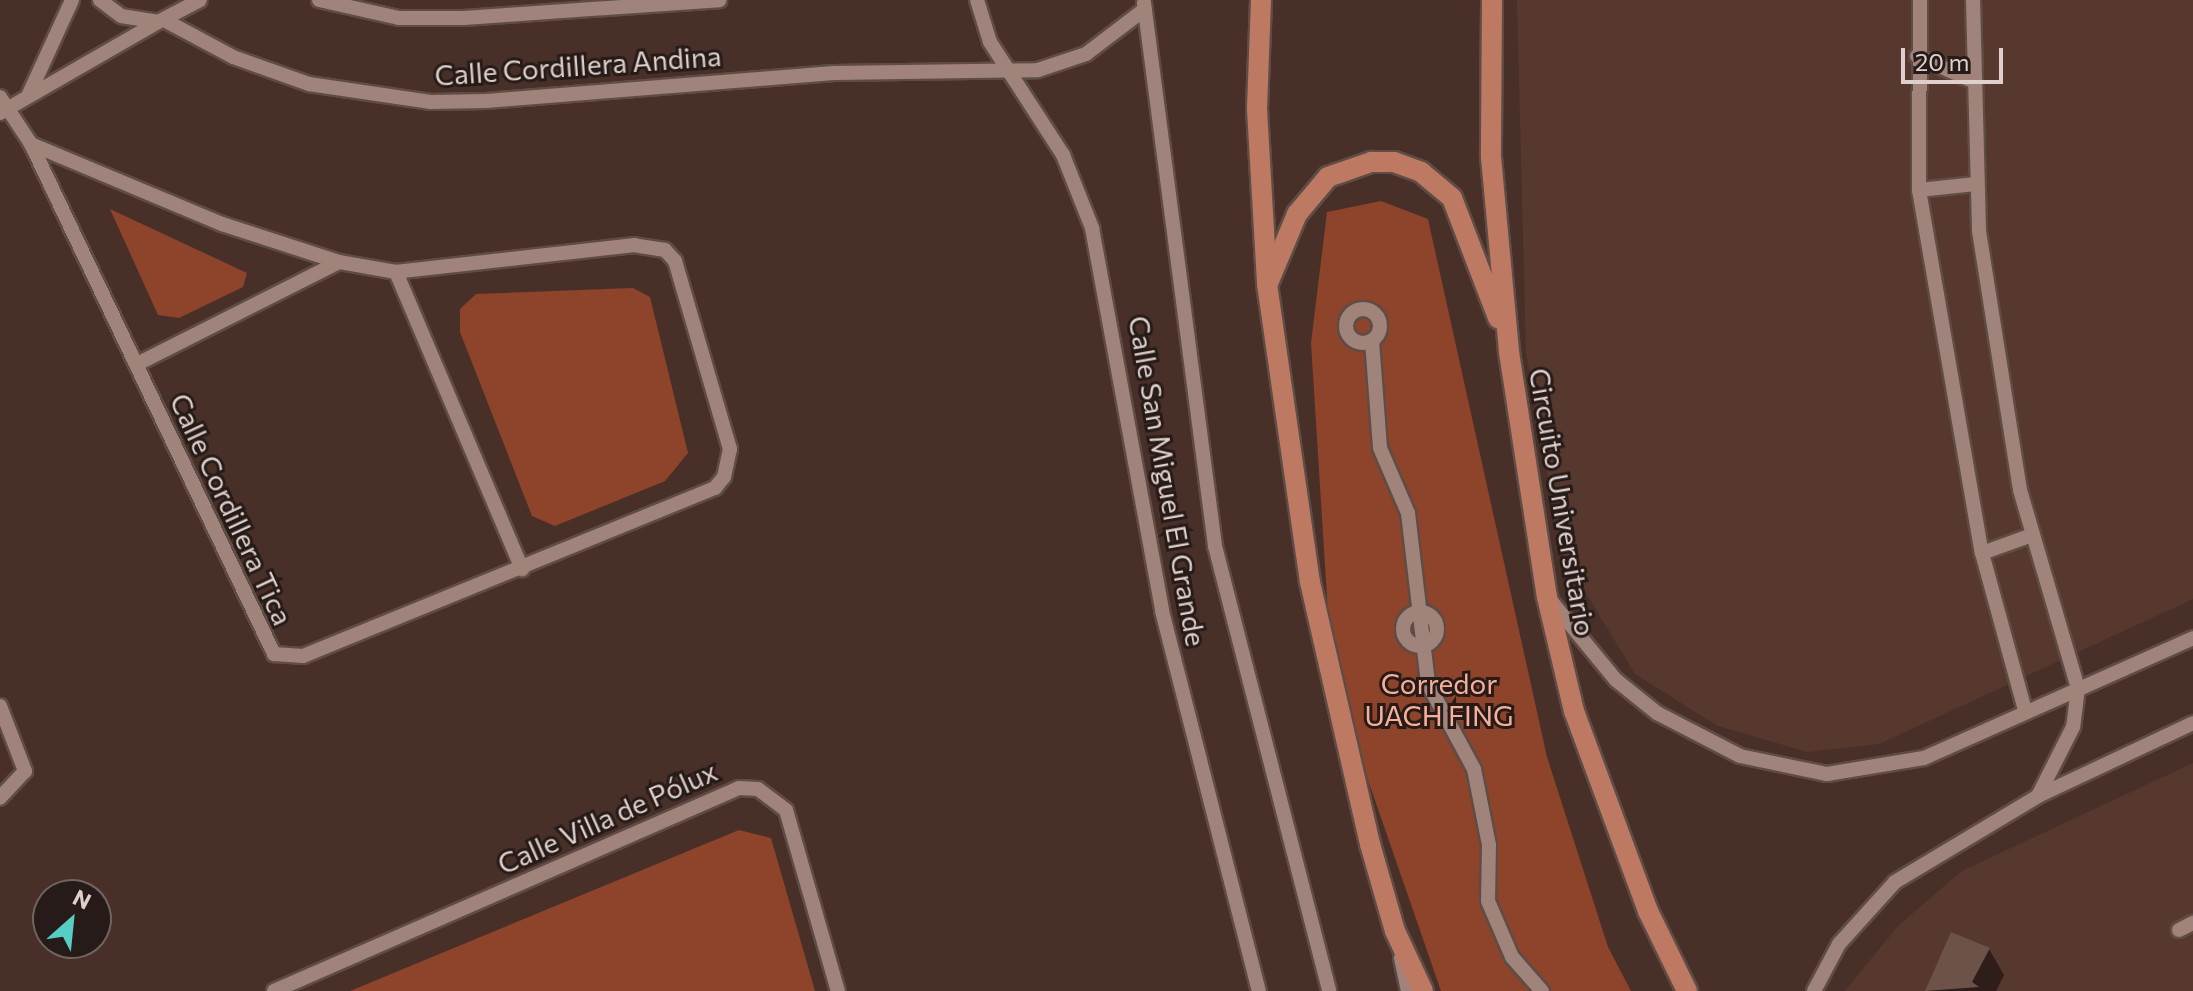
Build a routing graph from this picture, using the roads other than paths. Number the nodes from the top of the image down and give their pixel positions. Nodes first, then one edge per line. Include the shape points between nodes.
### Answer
1 (72, 0) edge
2 (100, 0) edge
3 (200, 0) edge
4 (319, 0) edge
5 (719, 0) edge
6 (977, 0) edge
7 (1261, 0) edge
8 (1492, 0) edge
9 (1920, 0) edge
10 (1973, 0) edge
11 (1144, 5) edge
12 (162, 22) junction
13 (1917, 56) junction
14 (1007, 74) junction
15 (1975, 82) junction
16 (29, 94) junction
17 (3, 106) edge
18 (31, 144) junction
19 (1976, 184) junction
20 (1919, 190) junction
21 (339, 262) junction
22 (396, 272) junction
23 (1267, 284) junction
24 (1372, 341) dead end
25 (1509, 352) junction
26 (137, 364) junction
27 (2032, 535) junction
28 (1982, 553) junction
29 (522, 569) junction
30 (1547, 597) junction
31 (2193, 638) edge
32 (2078, 688) junction
33 (0, 706) edge
34 (2025, 710) junction
35 (2193, 723) edge
36 (2038, 796) junction
37 (0, 798) edge
38 (1395, 931) junction
39 (280, 990) edge
40 (838, 991) edge
41 (1259, 991) edge
42 (1329, 991) edge
43 (1408, 991) edge
44 (1423, 991) edge
45 (1542, 991) edge
46 (1687, 991) edge
47 (1814, 991) edge

1 - 16 street
2 - 12 street, Calle Cordillera Andina via 121,16
3 - 12 street
4 - 5 street via 399,18 464,18
6 - 14 street, Calle San Miguel El Grande
7 - 23 main road via 1257,109
8 - 25 main road, Circuito Universitario via 1491,157
9 - 13 street
10 - 15 street
11 - 14 street, Calle Cordillera Andina via 1086,54
11 - 42 street, Calle San Miguel El Grande via 1215,546
12 - 14 street, Calle Cordillera Andina via 265,71 431,102 834,73
12 - 16 street
13 - 15 street
13 - 20 street
14 - 41 street, Calle San Miguel El Grande via 1063,155 1092,228 1162,611
15 - 19 street
16 - 17 street
17 - 18 street, Calle Cordillera Tica
18 - 21 street, Calle Cordillera Tica via 222,224
18 - 26 street, Calle Cordillera Tica
19 - 20 street
19 - 27 street
20 - 28 street
21 - 22 street, Calle Cordillera Tica
21 - 26 street
22 - 29 street
22 - 29 street, Calle Cordillera Tica via 635,245 665,250 675,261 730,449 724,477 715,488
23 - 25 main road via 1297,214 1328,177 1371,162 1394,162 1421,172 1452,198
23 - 38 main road via 1310,582
24 - 45 street via 1380,448 1408,513 1428,684 1474,769 1489,845 1488,901 1512,957
25 - 30 main road, Circuito Universitario
26 - 29 street, Calle Cordillera Tica via 274,654 303,656
27 - 28 street
27 - 32 street
28 - 34 street
30 - 34 street via 1616,680 1657,713 1740,756 1788,769 1893,768
30 - 46 main road, Circuito Universitario via 1574,711 1648,911
31 - 32 street
32 - 34 street
32 - 36 street via 2068,740
33 - 37 street via 25,771
35 - 36 street
36 - 47 street via 1895,882 1839,944
38 - 43 street
38 - 44 main road
39 - 40 street, Calle Villa de Pólux via 739,788 766,793 786,810

